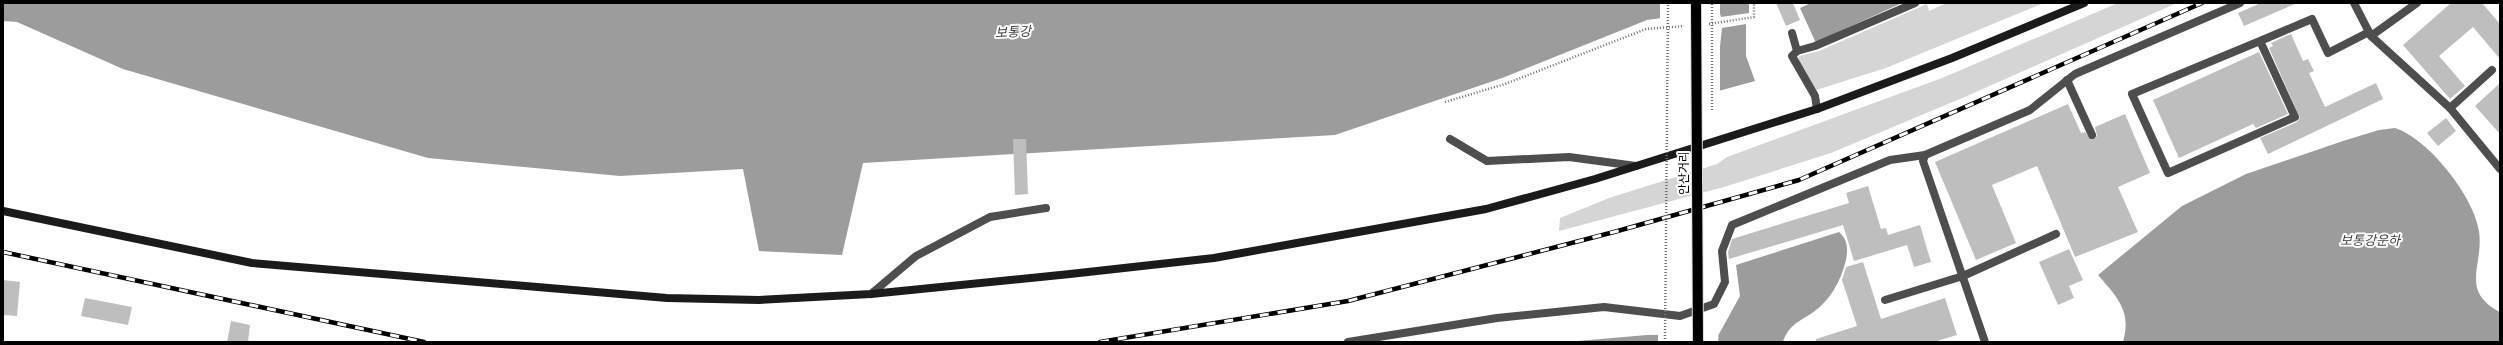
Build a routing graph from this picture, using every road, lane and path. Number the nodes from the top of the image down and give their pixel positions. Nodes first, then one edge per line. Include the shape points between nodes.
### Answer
1 (1668, 3) edge
2 (1696, 3) edge
3 (1754, 3) edge
4 (1915, 3) edge
5 (2084, 3) edge
6 (2240, 3) edge
7 (2354, 3) edge
8 (2417, 3) edge
9 (1707, 24) dead end
10 (1692, 26) dead end
11 (1792, 33) dead end
12 (2370, 34) junction
13 (2260, 41) junction
14 (1797, 51) junction
15 (2492, 70) dead end
16 (2068, 80) junction
17 (1445, 102) dead end
18 (2450, 108) junction
19 (1817, 109) junction
20 (2092, 134) dead end
21 (1450, 139) dead end
22 (1925, 155) junction
23 (1636, 166) junction
24 (2500, 169) edge
25 (1046, 208) dead end
26 (3, 211) edge
27 (2056, 234) dead end
28 (1963, 276) junction
29 (871, 294) junction
30 (1886, 300) dead end
31 (1348, 342) edge
32 (1665, 342) edge
33 (1698, 342) edge
34 (1985, 342) edge

1 - 32 path, bridge
2 - 33 main road, 안산거리, bridge
3 - 9 path via 1754,17
4 - 14 lane via 1815,46
5 - 19 main road via 1952,58
6 - 16 lane via 2075,74
7 - 12 lane
8 - 12 lane
10 - 17 path via 1646,29 1505,84
11 - 14 lane
12 - 13 lane via 2328,52 2312,19
12 - 18 lane
13 - 13 lane via 2295,117 2168,173 2132,94
14 - 19 lane via 1792,56 1815,96
15 - 18 lane
16 - 20 lane
16 - 22 lane via 2030,110
18 - 24 lane
19 - 23 main road
21 - 23 lane via 1487,161 1569,157
22 - 28 lane via 1923,161
22 - 31 lane via 1890,160 1732,225 1722,251 1725,282 1714,304 1680,316 1604,308 1497,318
23 - 29 main road via 1486,209 1214,258
25 - 29 lane via 990,217 916,256
26 - 29 main road via 252,263 667,298 759,300
27 - 28 lane
28 - 30 lane
28 - 34 lane

